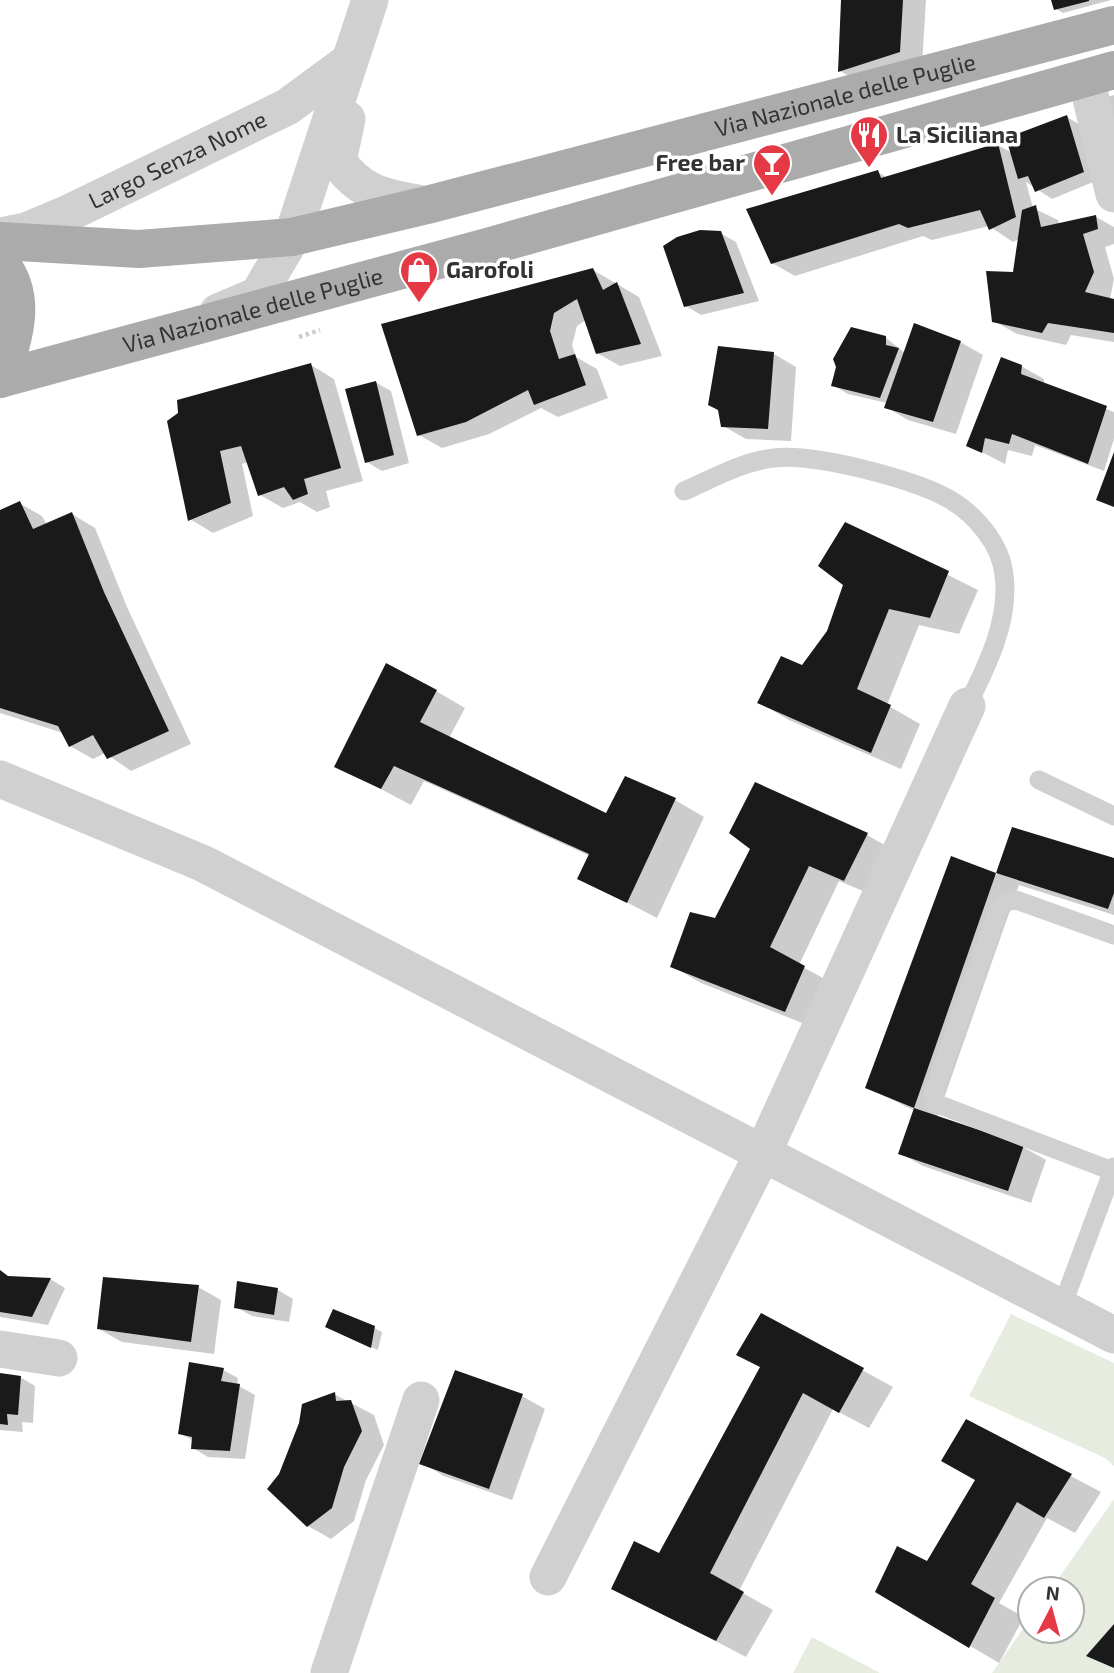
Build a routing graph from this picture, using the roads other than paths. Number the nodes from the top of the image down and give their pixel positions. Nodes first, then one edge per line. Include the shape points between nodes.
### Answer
1 (370, 0) edge
2 (1114, 25) edge
3 (347, 63) junction
4 (1100, 74) edge
5 (1114, 194) edge
6 (427, 205) junction
7 (292, 237) junction
8 (0, 239) edge
9 (0, 262) edge
10 (159, 337) junction
11 (0, 379) edge
12 (684, 491) dead end
13 (967, 706) joint
14 (0, 779) edge
15 (1039, 780) dead end
16 (1114, 816) edge
17 (1114, 935) edge
18 (762, 1155) junction
19 (1113, 1169) edge
20 (1061, 1309) junction
21 (1114, 1335) edge
22 (0, 1349) edge
23 (59, 1358) dead end
24 (421, 1400) dead end
25 (548, 1577) dead end
26 (329, 1673) edge

1 - 3 street
2 - 6 main road, Via Nazionale delle Puglie
3 - 6 street via 353,93 338,161 367,191
3 - 7 street
3 - 8 street, Largo Senza Nome via 287,107 71,212
4 - 5 street
4 - 10 main road, Via Nazionale delle Puglie
6 - 7 main road, Via Nazionale delle Puglie
7 - 8 main road, Via Nazionale delle Puglie via 139,248
7 - 10 street via 258,295
9 - 11 main road, Via Nazionale delle Puglie via 8,272 18,308 15,337
10 - 11 main road, Via Nazionale delle Puglie
12 - 13 lane via 730,470 773,458 815,459 904,481 950,500 979,524 997,549 1004,574 1004,612
13 - 18 street
14 - 18 street via 202,863
15 - 16 lane
17 - 19 lane via 1016,900 999,908 933,1094 935,1103
18 - 20 street
18 - 25 street
19 - 20 lane
20 - 21 street
22 - 23 street
24 - 26 street

